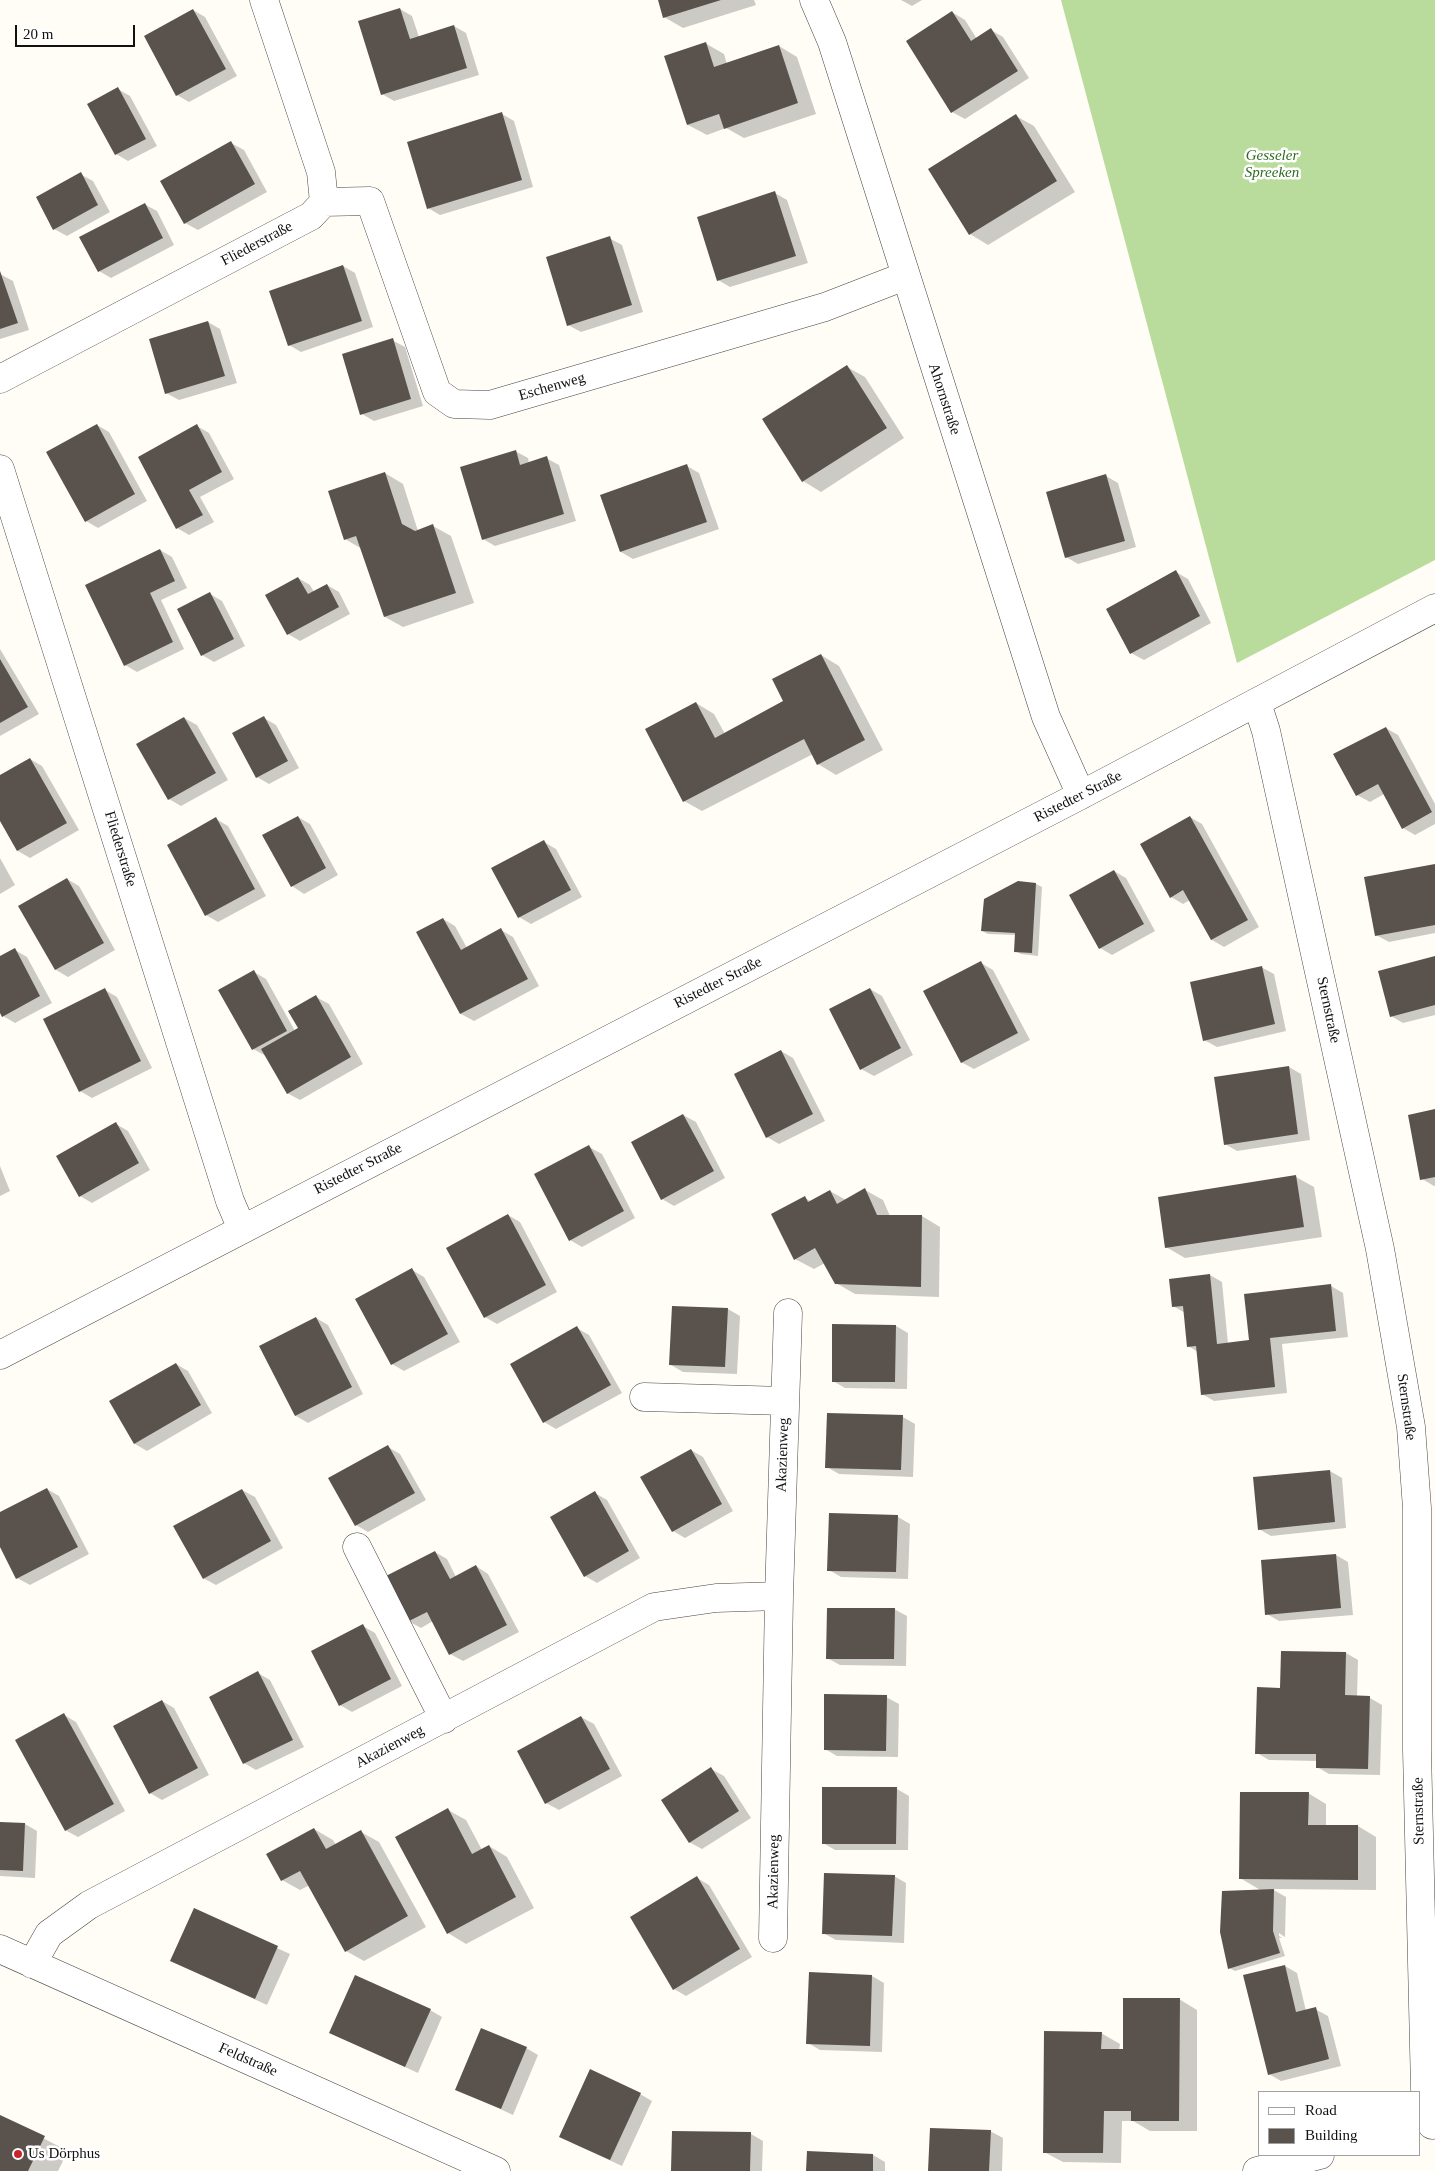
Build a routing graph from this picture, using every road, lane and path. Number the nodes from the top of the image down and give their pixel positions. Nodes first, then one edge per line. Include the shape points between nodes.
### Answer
1 (264, 0) edge
2 (814, 0) edge
3 (324, 202) junction
4 (905, 276) junction
5 (0, 379) edge
6 (0, 469) edge
7 (1435, 608) edge
8 (1257, 703) junction
9 (1081, 795) junction
10 (242, 1229) junction
11 (788, 1313) dead end
12 (0, 1356) edge
13 (644, 1397) dead end
14 (785, 1401) junction
15 (1426, 1507) edge
16 (357, 1547) dead end
17 (779, 1596) junction
18 (444, 1719) junction
19 (773, 1938) dead end
20 (0, 1950) edge
21 (32, 1964) junction
22 (1429, 2126) edge
23 (1316, 2156) edge
24 (496, 2171) edge
25 (1257, 2171) edge

1 - 3 street via 321,172
2 - 4 street, Ahornstraße via 832,42
3 - 4 street, Eschenweg via 370,201 437,392 454,404 490,405 825,306
3 - 5 street, Fliederstraße via 311,216
4 - 9 street, Ahornstraße via 1046,717
6 - 10 street, Fliederstraße via 230,1201
7 - 8 street, Ristedter Straße
8 - 9 street, Ristedter Straße
8 - 15 street, Sternstraße via 1266,731 1380,1249
9 - 10 street, Ristedter Straße
10 - 12 street, Ristedter Straße
11 - 14 street, Akazienweg
13 - 14 street
14 - 17 street, Akazienweg
15 - 22 street, Sternstraße via 1417,1760 1424,2089
16 - 18 street
17 - 18 street, Akazienweg via 716,1598 654,1607
17 - 19 street, Akazienweg
18 - 21 street, Akazienweg via 89,1906 50,1934
20 - 21 street, Feldstraße
21 - 24 street, Feldstraße
23 - 25 street

